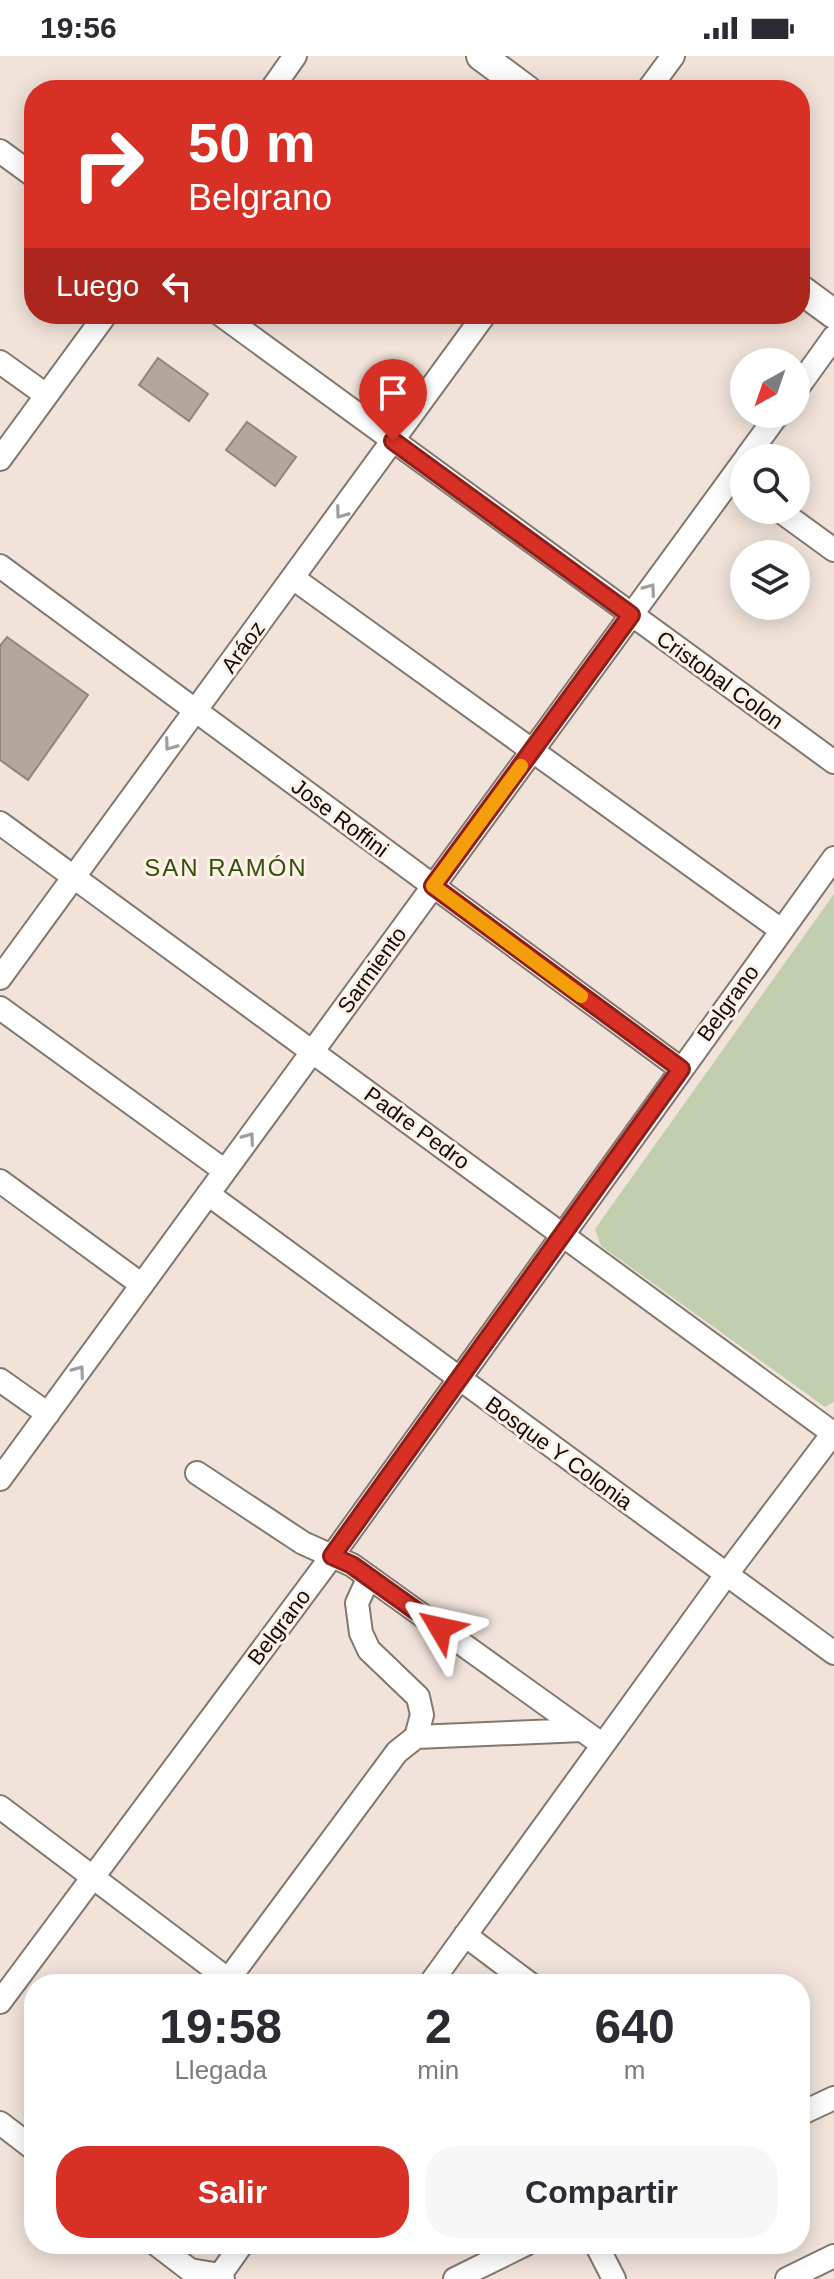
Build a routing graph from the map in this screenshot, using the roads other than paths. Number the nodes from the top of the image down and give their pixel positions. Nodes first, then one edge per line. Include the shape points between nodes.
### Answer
1 (295, 56) edge
2 (481, 56) edge
3 (673, 56) edge
4 (278, 80) edge
5 (513, 80) edge
6 (655, 80) edge
7 (0, 151) edge
8 (24, 169) edge
9 (810, 296) edge
10 (834, 314) edge
11 (99, 324) edge
12 (234, 324) edge
13 (478, 324) edge
14 (834, 337) edge
15 (0, 362) edge
16 (810, 370) edge
17 (46, 395) junction
18 (393, 441) junction
19 (0, 459) edge
20 (730, 486) edge
21 (798, 524) edge
22 (834, 550) edge
23 (0, 566) edge
24 (293, 578) junction
25 (631, 615) junction
26 (196, 711) junction
27 (532, 750) junction
28 (834, 762) edge
29 (0, 823) edge
30 (834, 858) edge
31 (74, 877) junction
32 (433, 886) junction
33 (781, 930) junction
34 (0, 978) edge
35 (0, 1008) edge
36 (312, 1051) junction
37 (681, 1069) junction
38 (225, 1171) junction
39 (0, 1181) edge
40 (208, 1194) junction
41 (562, 1234) junction
42 (142, 1285) junction
43 (458, 1379) junction
44 (0, 1380) edge
45 (48, 1414) junction
46 (834, 1433) edge
47 (197, 1473) dead end
48 (0, 1479) edge
49 (332, 1556) junction
50 (726, 1575) junction
51 (369, 1577) junction
52 (834, 1653) edge
53 (582, 1730) junction
54 (416, 1737) junction
55 (603, 1745) junction
56 (0, 1807) edge
57 (93, 1876) junction
58 (465, 1935) junction
59 (218, 1974) edge
60 (236, 1974) edge
61 (437, 1974) edge
62 (517, 1974) edge
63 (0, 2002) edge
64 (834, 2098) edge
65 (810, 2109) edge
66 (0, 2123) edge
67 (24, 2141) edge
68 (169, 2254) edge
69 (236, 2254) edge
70 (506, 2254) edge
71 (601, 2254) edge
72 (834, 2256) edge
73 (190, 2270) junction
74 (221, 2277) edge
75 (167, 2279) edge
76 (455, 2279) edge
77 (614, 2279) edge
78 (787, 2279) edge

1 - 4 street
2 - 5 main road
3 - 6 street
7 - 8 street
9 - 10 main road
11 - 17 street
12 - 18 street, Cristobal Colon
13 - 18 street, Aráoz
14 - 16 street
15 - 17 street
17 - 19 street
18 -> 24 street, Aráoz
18 - 25 street, Cristobal Colon
25 -> 20 street, Sarmiento
21 - 22 street
23 - 26 street, Jose Roffini
24 - 26 street, Aráoz
24 - 27 street
25 - 27 street, Sarmiento
25 - 28 street, Cristobal Colon
26 -> 31 street, Aráoz
26 - 32 street, Jose Roffini
27 - 32 street, Sarmiento
27 - 33 street
29 - 31 street, Padre Pedro
30 - 33 street, Belgrano
31 - 34 street, Aráoz
31 - 36 street, Padre Pedro
32 - 36 street, Sarmiento
32 - 37 street, Jose Roffini
33 - 37 street, Belgrano
35 - 38 street
38 -> 36 street, Sarmiento
36 - 41 street, Padre Pedro
37 - 41 street, Belgrano
38 - 40 street, Sarmiento
39 - 42 street
40 - 42 street, Sarmiento
40 - 43 street, Bosque Y Colonia
41 - 43 street, Belgrano
41 - 46 street, Padre Pedro
45 -> 42 street, Sarmiento
43 - 49 street, Belgrano
43 - 50 street, Bosque Y Colonia
44 - 45 street
45 - 48 street, Sarmiento
46 - 50 street
47 - 49 street via 303,1543
49 - 51 street
49 - 57 street, Belgrano
50 - 52 street, Bosque Y Colonia
50 - 55 street
51 - 53 street
51 - 54 street via 357,1603 361,1633 369,1650 418,1697 422,1715
53 - 54 street
53 - 55 street
54 - 60 street via 397,1752
55 - 58 street
56 - 57 street
57 - 59 street
57 - 63 street, Belgrano
58 - 61 street
58 - 62 street
64 - 65 street
66 - 67 street
68 - 73 street
69 - 74 street
70 - 76 street
71 - 77 street
72 - 78 street
73 - 74 street
73 - 75 street

